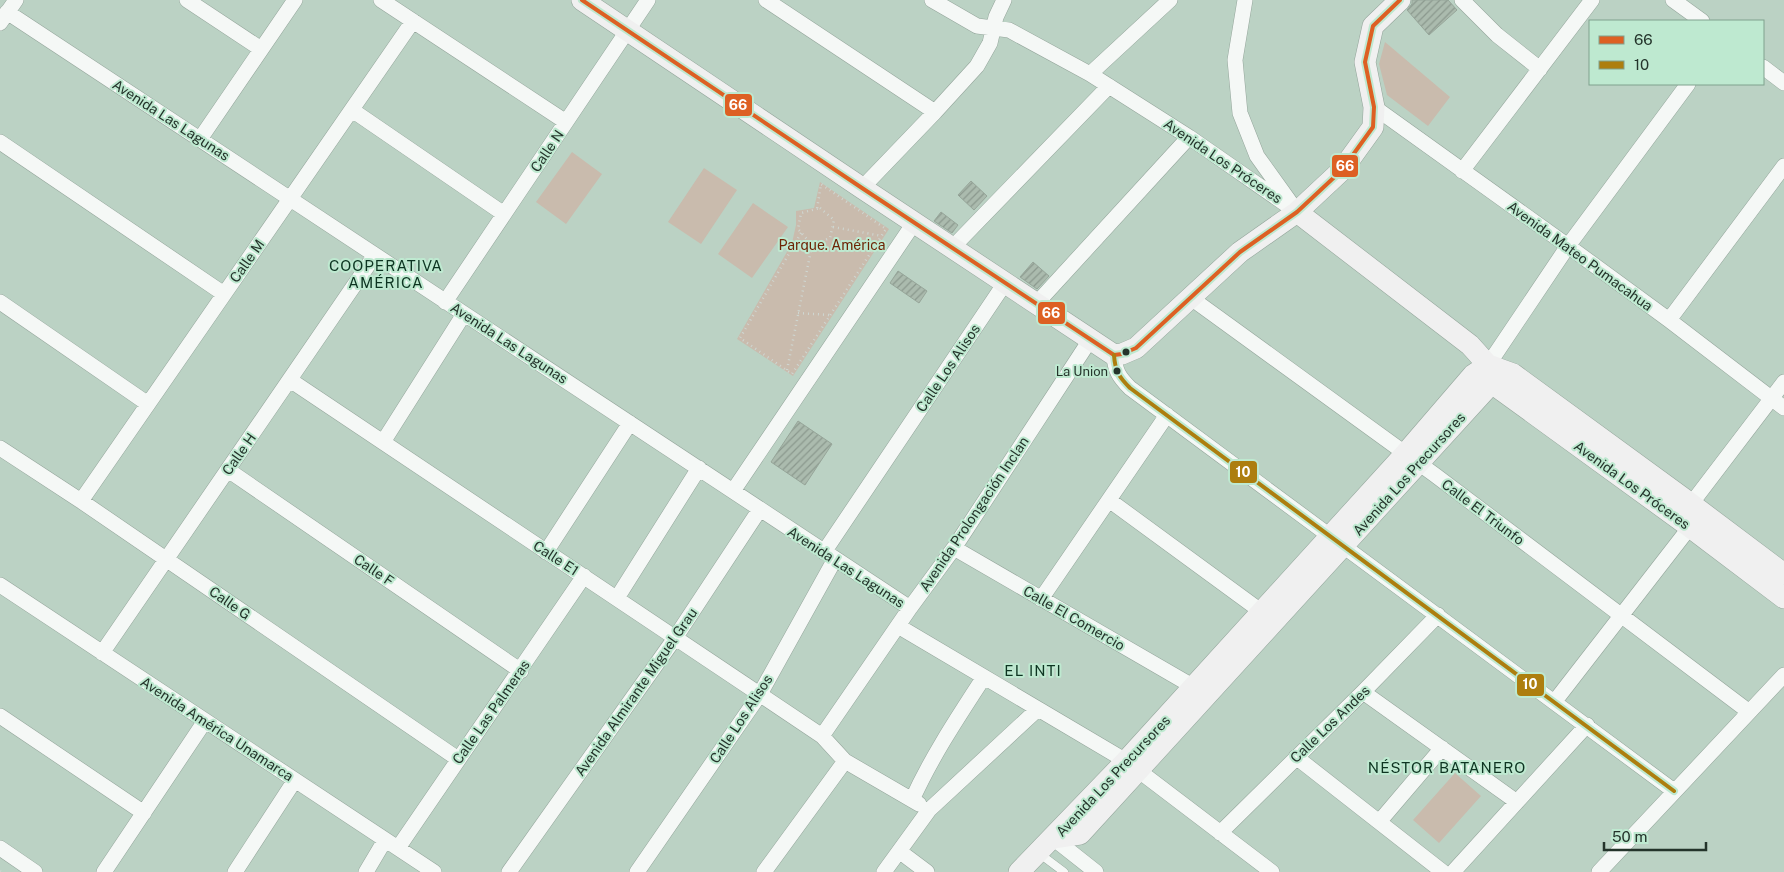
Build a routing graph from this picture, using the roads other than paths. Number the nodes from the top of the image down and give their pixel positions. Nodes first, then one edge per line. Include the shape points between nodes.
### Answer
1 (187, 0) edge
2 (295, 0) edge
3 (381, 0) edge
4 (582, 0) edge
5 (648, 0) edge
6 (766, 0) edge
7 (932, 0) edge
8 (1004, 0) edge
9 (1170, 0) edge
10 (1245, 0) edge
11 (1400, 0) edge
12 (1462, 0) edge
13 (1592, 0) edge
14 (1672, 0) edge
15 (8, 12) edge
16 (1701, 20) edge
17 (413, 21) junction
18 (994, 28) junction
19 (628, 29) junction
20 (261, 49) junction
21 (1764, 68) edge
22 (1540, 69) junction
23 (1090, 74) junction
24 (1784, 83) edge
25 (1687, 85) edge
26 (1109, 86) junction
27 (1374, 107) junction
28 (352, 110) junction
29 (935, 112) junction
30 (566, 122) junction
31 (1189, 138) junction
32 (200, 139) junction
33 (0, 142) edge
34 (1784, 166) edge
35 (1462, 171) junction
36 (862, 188) junction
37 (290, 199) junction
38 (1297, 212) junction
39 (504, 214) junction
40 (914, 223) junction
41 (1568, 246) junction
42 (952, 248) junction
43 (375, 255) junction
44 (1005, 283) junction
45 (224, 294) junction
46 (1191, 298) junction
47 (0, 302) edge
48 (445, 302) junction
49 (1036, 304) junction
50 (464, 314) junction
51 (1669, 320) junction
52 (1090, 340) junction
53 (1114, 356) junction
54 (1488, 365) junction
55 (290, 380) junction
56 (1784, 382) edge
57 (148, 404) junction
58 (1778, 404) edge
59 (1167, 415) junction
60 (630, 423) junction
61 (383, 442) junction
62 (0, 448) edge
63 (1412, 459) junction
64 (698, 468) junction
65 (228, 470) junction
66 (733, 491) junction
67 (1109, 500) junction
68 (81, 501) junction
69 (1692, 504) junction
70 (760, 509) junction
71 (1690, 527) junction
72 (1337, 540) junction
73 (954, 548) junction
74 (546, 552) junction
75 (830, 556) junction
76 (166, 559) junction
77 (1784, 574) edge
78 (584, 576) junction
79 (0, 585) edge
80 (617, 598) junction
81 (1041, 598) junction
82 (1784, 598) edge
83 (910, 608) junction
84 (1262, 612) junction
85 (1438, 615) junction
86 (1621, 616) junction
87 (898, 626) junction
88 (675, 638) junction
89 (102, 653) junction
90 (521, 670) junction
91 (1784, 674) edge
92 (984, 677) junction
93 (1194, 687) junction
94 (1364, 692) junction
95 (760, 694) junction
96 (1555, 701) junction
97 (1038, 709) junction
98 (1748, 711) junction
99 (0, 716) edge
100 (205, 721) junction
101 (1587, 725) junction
102 (822, 736) junction
103 (1442, 748) junction
104 (1296, 757) junction
105 (458, 760) junction
106 (845, 761) junction
107 (1132, 766) junction
108 (295, 780) junction
109 (1674, 791) junction
110 (912, 800) junction
111 (1517, 802) junction
112 (929, 810) junction
113 (144, 813) junction
114 (1379, 822) junction
115 (1220, 833) junction
116 (392, 844) junction
117 (1046, 845) junction
118 (0, 848) edge
119 (899, 851) junction
120 (35, 872) edge
121 (104, 872) edge
122 (234, 872) edge
123 (366, 872) edge
124 (434, 872) edge
125 (509, 872) edge
126 (637, 872) edge
127 (764, 872) edge
128 (884, 872) edge
129 (927, 872) edge
130 (1019, 872) edge
131 (1064, 872) edge
132 (1096, 872) edge
133 (1272, 872) edge
134 (1442, 872) edge
135 (1453, 872) edge
136 (1599, 872) edge

1 - 20 street
2 - 20 street
3 - 17 street
4 - 19 street
5 - 19 street, Calle N
6 - 29 street
7 - 18 street, Avenida Los Próceres via 977,26
8 - 18 street
9 - 23 street
10 - 38 street via 1236,60 1240,113 1257,156
11 - 27 street via 1373,26 1365,62
12 - 22 street via 1497,35
13 - 22 street
14 - 16 street
15 - 32 street, Avenida Las Lagunas
17 - 28 street, Calle M
17 - 30 street
18 - 23 street, Avenida Los Próceres via 1009,30
18 - 29 street via 977,66
19 - 30 street, Calle N
19 - 36 street
20 - 32 street
21 - 24 street
22 - 35 street
23 - 26 street, Avenida Los Próceres
25 - 41 street, Avenida Los Precursores
26 - 31 street, Avenida Los Próceres
26 - 42 street
27 - 35 street, Avenida Mateo Pumacahua
27 - 38 street via 1373,127 1342,170
28 - 37 street, Calle M
28 - 39 street
29 - 36 street
30 - 39 street, Calle N
31 - 38 street, Avenida Los Próceres
31 - 49 street
32 - 37 street, Avenida Las Lagunas
33 - 45 street
34 - 51 street
35 - 41 street, Avenida Mateo Pumacahua
36 - 40 street
37 - 43 street, Avenida Las Lagunas
37 - 45 street, Calle M
38 - 46 street via 1240,252
38 - 54 street, Avenida Los Próceres via 1453,331
39 - 48 street, Calle N
40 - 42 street
40 - 66 street
41 - 51 street, Avenida Mateo Pumacahua
41 - 54 street, Avenida Los Precursores
42 - 44 street
43 - 48 street, Avenida Las Lagunas
43 - 55 street, Calle H
44 - 49 street
44 - 75 street, Calle Los Alisos
45 - 57 street, Calle M
46 - 53 street via 1136,348
46 - 63 street, Calle El Triunfo
47 - 57 street
48 - 50 street, Avenida Las Lagunas
49 - 52 street
50 - 60 street, Avenida Las Lagunas
50 - 61 street
51 - 58 street, Avenida Mateo Pumacahua
52 - 53 street
52 - 73 street, Avenida Prolongación Inclan
53 - 59 street via 1115,368 1130,388
54 - 63 street, Avenida Los Precursores via 1473,375
54 - 69 street, Avenida Los Próceres via 1513,374
54 - 71 street, Avenida Los Próceres via 1500,389
55 - 61 street, Calle E1
55 - 65 street, Calle H
56 - 58 street
57 - 68 street, Calle M
58 - 69 street
59 - 67 street
59 - 72 street
60 - 64 street, Avenida Las Lagunas
60 - 74 street
61 - 74 street, Calle E1
62 - 68 street, Calle G
63 - 72 street, Avenida Los Precursores
63 - 86 street, Calle El Triunfo
64 - 66 street, Avenida Las Lagunas
64 - 80 street
65 - 76 street, Calle H
65 - 90 street, Calle F
66 - 70 street, Avenida Las Lagunas
67 - 81 street
67 - 84 street
68 - 76 street, Calle G
69 - 77 street, Avenida Los Próceres
70 - 75 street, Avenida Las Lagunas
70 - 88 street, Avenida Almirante Miguel Grau
71 - 82 street, Avenida Los Próceres
71 - 86 street
72 - 84 street, Avenida Los Precursores
72 - 85 street
72 - 107 street, Avenida Los Precursores
73 - 81 street, Calle El Comercio
73 - 83 street, Avenida Prolongación Inclan
74 - 78 street, Calle E1
75 - 83 street, Avenida Las Lagunas
75 - 95 street, Calle Los Alisos
76 - 89 street, Calle H
76 - 105 street, Calle G
78 - 80 street, Calle E1
78 - 90 street, Calle Las Palmeras
79 - 89 street, Avenida América Unamarca
80 - 88 street, Calle E1
81 - 93 street, Calle El Comercio
83 - 87 street, Avenida Prolongación Inclan
84 - 93 street, Avenida Los Precursores
85 - 94 street, Calle Los Andes
85 - 96 street
86 - 96 street
86 - 98 street, Calle El Triunfo
87 - 92 street, Avenida Las Lagunas
87 - 102 street, Avenida Prolongación Inclan
88 - 95 street, Calle E1
88 - 125 street, Avenida Almirante Miguel Grau
89 - 100 street, Avenida América Unamarca
90 - 105 street, Calle Las Palmeras
91 - 98 street
92 - 97 street, Avenida Las Lagunas
92 - 110 street via 945,736
93 - 107 street, Avenida Los Precursores
94 - 103 street
94 - 104 street, Calle Los Andes
95 - 102 street, Calle E1
95 - 126 street, Calle Los Alisos
96 - 101 street
97 - 107 street, Avenida Las Lagunas
97 - 112 street
98 - 109 street
99 - 113 street
100 - 108 street, Avenida América Unamarca
100 - 113 street
101 - 109 street
101 - 111 street
102 - 106 street, Calle E1
103 - 111 street
103 - 114 street
104 - 114 street
104 - 115 street, Calle Los Andes
105 - 116 street, Calle Las Palmeras
106 - 110 street, Calle E1
106 - 127 street
107 - 115 street, Avenida Las Lagunas
107 - 117 street, Avenida Los Precursores
108 - 116 street, Avenida América Unamarca
108 - 122 street
109 - 136 street
110 - 112 street, Calle E1
111 - 135 street
112 - 119 street
113 - 121 street
114 - 134 street
115 - 133 street, Avenida Las Lagunas
116 - 123 street, Calle Las Palmeras
116 - 124 street, Avenida América Unamarca
117 - 130 street, Avenida Los Precursores
117 - 131 lane
117 - 132 street
118 - 120 street
119 - 128 street
119 - 129 street

